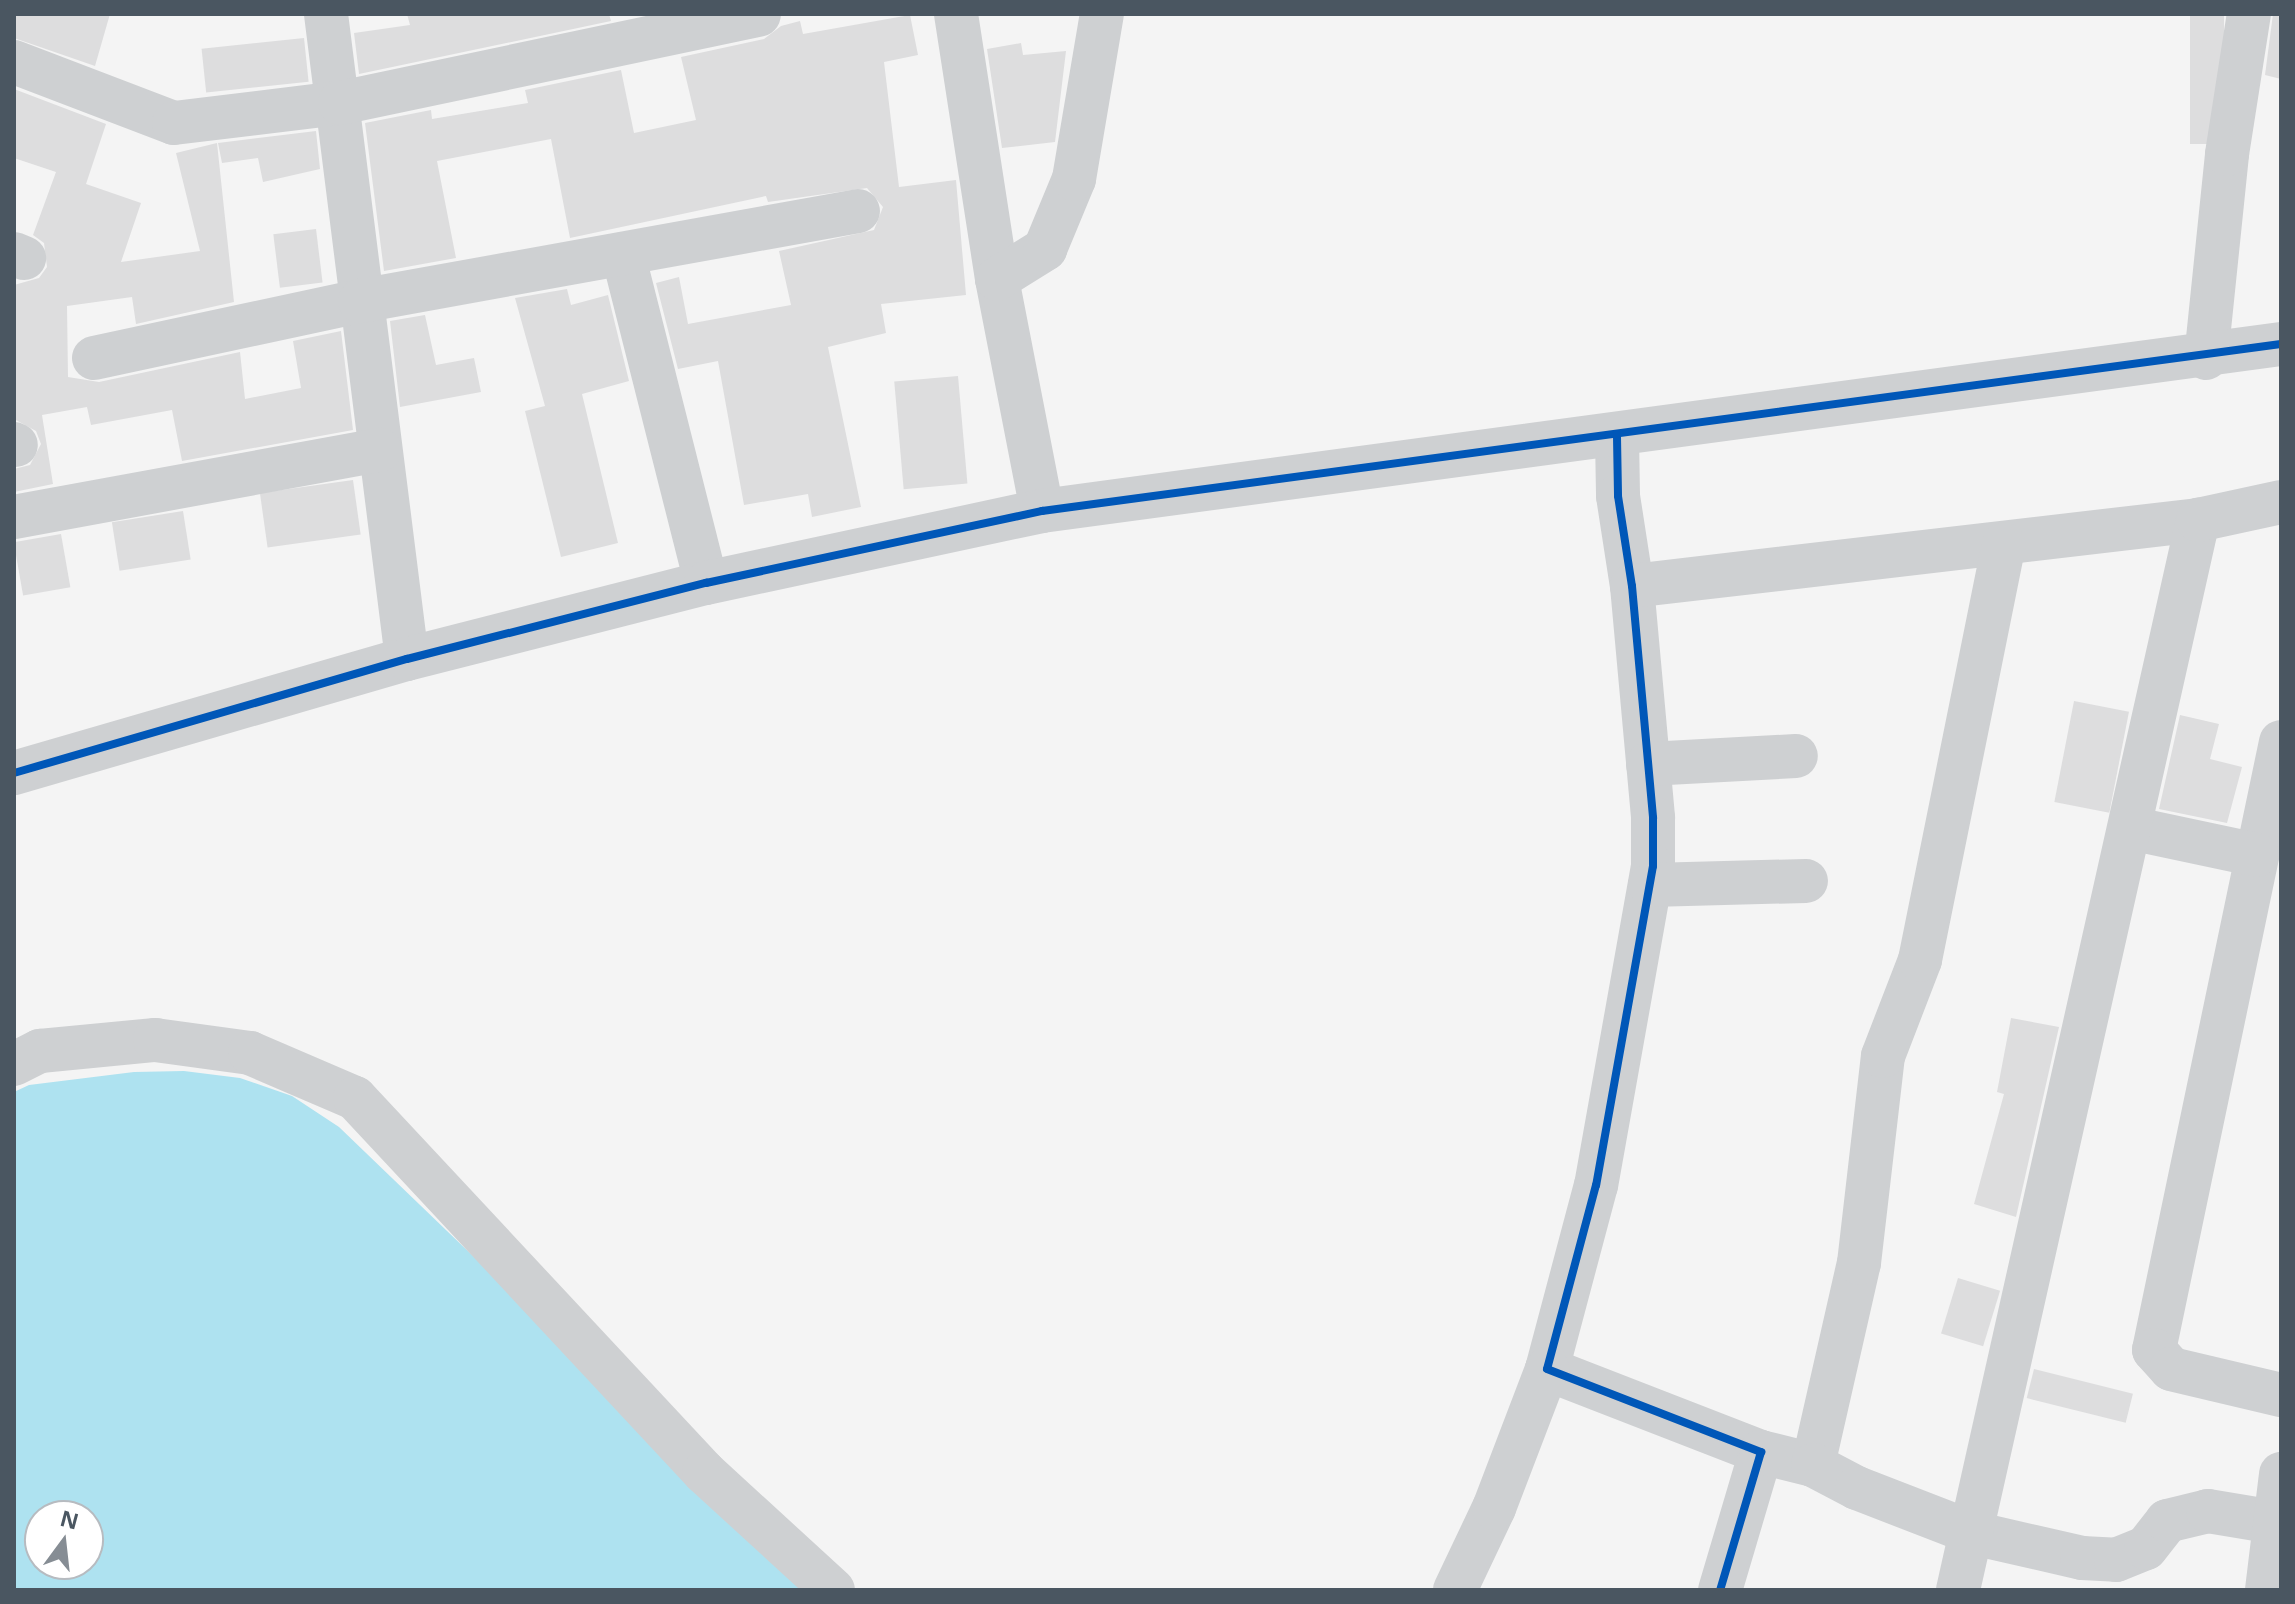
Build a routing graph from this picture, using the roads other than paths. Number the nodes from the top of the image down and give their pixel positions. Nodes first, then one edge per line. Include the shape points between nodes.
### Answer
1 (326, 14) edge
2 (956, 14) edge
3 (1102, 14) edge
4 (2249, 14) edge
5 (759, 15) edge
6 (14, 62) edge
7 (340, 103) junction
8 (858, 211) dead end
9 (623, 254) junction
10 (997, 279) junction
11 (360, 301) junction
12 (2281, 344) edge
13 (94, 358) dead end
14 (2206, 358) junction
15 (1617, 437) junction
16 (380, 450) junction
17 (2281, 502) edge
18 (1042, 511) junction
19 (14, 517) edge
20 (2198, 520) junction
21 (2004, 544) junction
22 (1629, 574) junction
23 (706, 583) junction
24 (407, 659) junction
25 (2281, 742) edge
26 (1796, 756) dead end
27 (1648, 764) junction
28 (14, 773) edge
29 (2130, 828) junction
30 (2257, 855) junction
31 (1806, 881) dead end
32 (1650, 885) junction
33 (14, 1064) edge
34 (1547, 1369) junction
35 (2281, 1395) edge
36 (1761, 1452) junction
37 (1813, 1465) junction
38 (2281, 1474) edge
39 (2274, 1522) junction
40 (1973, 1533) junction
41 (833, 1590) edge
42 (1455, 1590) edge
43 (1720, 1590) edge
44 (1958, 1590) edge
45 (2267, 1590) edge

1 - 7 street
2 - 10 street
3 - 10 street via 1074,179 1045,249
4 - 14 street via 2227,154
5 - 7 street
6 - 7 street via 174,123
7 - 11 street
8 - 9 street
9 - 11 street
9 - 23 street
10 - 18 street
11 - 13 street
11 - 16 street
12 - 14 street
14 - 15 street
15 - 18 street
15 - 22 street via 1618,496
16 - 19 street
16 - 24 street
17 - 20 street
18 - 23 street
20 - 21 street
20 - 29 street
21 - 22 street
21 - 37 street via 1920,960 1883,1056 1859,1263
22 - 27 street
23 - 24 street
24 - 28 street
25 - 30 street
26 - 27 street
27 - 32 street via 1653,818
29 - 30 street
29 - 40 street
30 - 35 street via 2154,1350 2171,1369
31 - 32 street
32 - 34 street via 1596,1185
33 - 41 street via 40,1051 155,1040 250,1053 355,1098 704,1472
34 - 36 street
34 - 42 street via 1494,1508
36 - 37 street
36 - 43 street
37 - 40 street
38 - 39 street
39 - 40 street via 2208,1511 2167,1521 2146,1548 2116,1560
39 - 45 street
40 - 44 street

